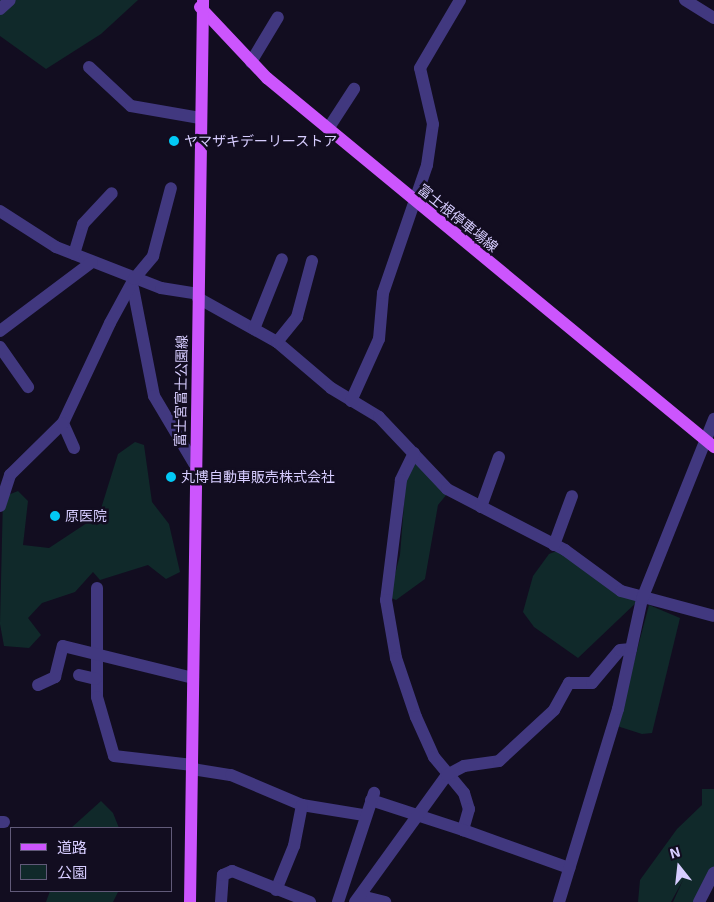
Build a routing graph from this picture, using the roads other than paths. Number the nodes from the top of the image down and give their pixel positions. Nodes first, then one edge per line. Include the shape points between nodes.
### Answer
1 (10, 0) edge
2 (460, 0) edge
3 (685, 0) edge
4 (200, 3) edge
5 (0, 9) edge
6 (278, 17) dead end
7 (714, 18) edge
8 (251, 62) junction
9 (89, 67) dead end
10 (354, 89) dead end
11 (200, 118) junction
12 (328, 129) junction
13 (171, 188) dead end
14 (112, 193) dead end
15 (414, 203) junction
16 (0, 211) edge
17 (74, 254) junction
18 (282, 259) dead end
19 (312, 261) dead end
20 (92, 262) junction
21 (133, 284) junction
22 (198, 296) junction
23 (254, 329) junction
24 (0, 331) edge
25 (278, 342) junction
26 (0, 347) edge
27 (28, 387) dead end
28 (350, 401) junction
29 (714, 419) edge
30 (63, 423) junction
31 (710, 444) edge
32 (74, 448) dead end
33 (414, 452) junction
34 (499, 457) dead end
35 (195, 465) junction
36 (572, 496) dead end
37 (0, 506) edge
38 (481, 507) junction
39 (554, 544) junction
40 (97, 588) dead end
41 (642, 599) junction
42 (714, 616) edge
43 (631, 648) junction
44 (98, 652) junction
45 (79, 675) dead end
46 (193, 678) junction
47 (96, 679) junction
48 (38, 685) dead end
49 (192, 767) junction
50 (447, 775) junction
51 (302, 805) junction
52 (415, 814) junction
53 (364, 815) junction
54 (463, 830) junction
55 (569, 868) junction
56 (714, 873) edge
57 (276, 890) junction
58 (358, 899) edge
59 (190, 902) edge
60 (221, 902) edge
61 (310, 902) edge
62 (338, 902) edge
63 (385, 902) edge
64 (559, 902) edge
65 (700, 902) edge

1 - 5 street
2 - 15 street via 420,68 433,124
3 - 7 street
4 - 8 main road, 富士根停車場線
4 - 11 main road, 富士宮富士公園線
6 - 8 street
8 - 12 main road, 富士根停車場線
9 - 11 street via 131,106
10 - 12 street
11 - 22 main road, 富士宮富士公園線
12 - 15 main road, 富士根停車場線
13 - 21 street via 153,256
14 - 17 street via 84,224
15 - 28 street via 383,293 379,339
15 - 31 main road, 富士根停車場線
16 - 17 street
17 - 20 street
18 - 23 street
19 - 25 street via 297,317
20 - 21 street
20 - 24 street
21 - 22 street
21 - 30 street via 110,323
21 - 35 street via 154,396
22 - 23 street
22 - 35 main road, 富士宮富士公園線
23 - 25 street
25 - 28 street
26 - 27 street
28 - 33 street via 379,417
29 - 31 street
30 - 32 street
30 - 37 street via 10,475
31 - 41 street
33 - 38 street via 447,489
33 - 50 street via 401,480 386,600 388,620 416,717
34 - 38 street
35 - 46 main road, 富士宮富士公園線
36 - 39 street
38 - 39 street
39 - 41 street via 621,591
40 - 44 street
41 - 42 street
41 - 43 street
43 - 50 street via 620,650 592,683 569,683 554,710 499,761 464,766
43 - 55 street
44 - 46 street
44 - 47 street
44 - 48 street via 63,646 55,677
45 - 47 street
46 - 49 main road, 富士宮富士公園線
47 - 49 street via 114,756
49 - 51 street via 231,775
49 - 59 main road, 富士宮富士公園線
50 - 52 street
50 - 54 street via 466,801
51 - 53 street
51 - 57 street via 294,846
52 - 53 street via 372,797
52 - 54 street
52 - 58 street
53 - 62 street
54 - 55 street
55 - 64 street
56 - 65 street
57 - 60 street via 232,871 223,875
57 - 61 street
58 - 63 street

